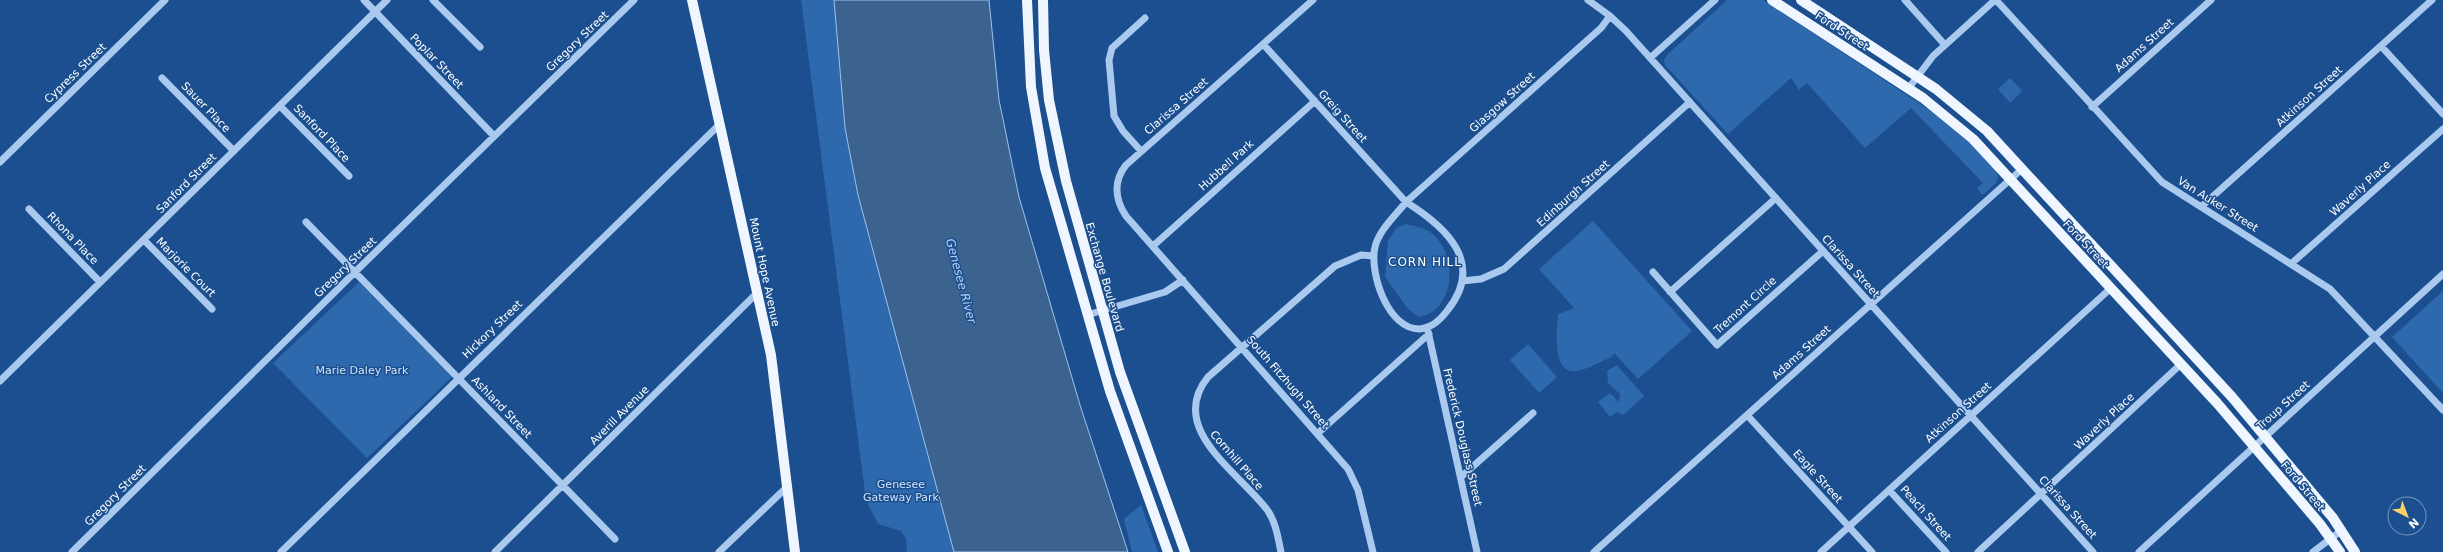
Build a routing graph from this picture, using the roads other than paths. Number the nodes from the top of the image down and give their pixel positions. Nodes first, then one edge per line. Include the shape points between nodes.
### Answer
1 (165, 0) edge
2 (364, 0) edge
3 (387, 0) edge
4 (433, 0) edge
5 (634, 0) edge
6 (692, 0) edge
7 (1027, 0) edge
8 (1043, 0) edge
9 (1313, 0) edge
10 (1588, 0) edge
11 (1715, 0) edge
12 (1772, 0) edge
13 (1801, 0) edge
14 (1904, 0) edge
15 (1995, 0) edge
16 (2211, 0) edge
17 (2432, 0) edge
18 (375, 12) junction
19 (1610, 16) junction
20 (1146, 18) dead end
21 (1263, 44) junction
22 (1945, 45) junction
23 (2381, 46) junction
24 (480, 47) dead end
25 (1650, 58) junction
26 (1917, 76) junction
27 (162, 78) dead end
28 (1908, 89) junction
29 (1314, 101) junction
30 (1690, 102) junction
31 (280, 106) junction
32 (2092, 107) junction
33 (2443, 114) edge
34 (720, 124) junction
35 (2443, 129) edge
36 (494, 136) junction
37 (234, 151) junction
38 (1141, 151) junction
39 (0, 162) edge
40 (2022, 169) junction
41 (349, 176) dead end
42 (2011, 180) junction
43 (1776, 198) junction
44 (1406, 202) junction
45 (2201, 207) junction
46 (29, 209) dead end
47 (306, 222) dead end
48 (144, 240) junction
49 (1153, 246) junction
50 (1823, 251) junction
51 (1374, 256) junction
52 (2292, 263) junction
53 (1653, 272) dead end
54 (354, 273) junction
55 (2443, 274) edge
56 (1183, 280) junction
57 (1462, 281) junction
58 (100, 282) junction
59 (2111, 288) junction
60 (1670, 292) junction
61 (757, 293) junction
62 (1871, 304) junction
63 (212, 309) dead end
64 (1102, 310) junction
65 (1087, 315) junction
66 (1428, 331) junction
67 (2375, 336) junction
68 (1242, 347) junction
69 (2181, 364) junction
70 (458, 378) junction
71 (0, 381) edge
72 (2443, 410) edge
73 (1533, 413) dead end
74 (1747, 415) junction
75 (1970, 415) junction
76 (1318, 433) junction
77 (2265, 436) junction
78 (2254, 446) junction
79 (1461, 477) junction
80 (563, 486) junction
81 (788, 486) junction
82 (1889, 490) junction
83 (2042, 494) junction
84 (1849, 526) junction
85 (2342, 530) junction
86 (2331, 538) junction
87 (615, 539) dead end
88 (72, 552) edge
89 (281, 552) edge
90 (495, 552) edge
91 (719, 552) edge
92 (795, 552) edge
93 (1168, 552) edge
94 (1185, 552) edge
95 (1281, 552) edge
96 (1374, 552) edge
97 (1477, 552) edge
98 (1594, 552) edge
99 (1821, 552) edge
100 (1872, 552) edge
101 (1946, 552) edge
102 (1978, 552) edge
103 (2094, 552) edge
104 (2139, 552) edge
105 (2313, 552) edge
106 (2340, 552) edge
107 (2355, 552) edge

1 - 39 street, Cypress Street
2 - 18 street, Poplar Street
3 - 18 street, Sanford Street
4 - 24 street
5 - 36 street, Gregory Street
6 - 34 main road, Mount Hope Avenue
7 - 65 main road via 1029,70 1038,136
8 - 64 main road, Exchange Boulevard via 1045,67 1054,132
9 - 21 street, Clarissa Street
10 - 19 street, Clarissa Street
11 - 25 street
12 - 28 main road, Ford Street
13 - 26 main road, Ford Street
14 - 22 street
15 - 22 street
15 - 32 street, Van Auker Street
16 - 32 street, Adams Street
17 - 23 street, Atkinson Street
18 - 31 street, Sanford Street
18 - 36 street, Poplar Street
19 - 25 street, Clarissa Street
19 - 44 street, Glasgow Street via 1601,28
20 - 38 street via 1112,48 1109,60 1114,116 1123,131
21 - 29 street, Greig Street
21 - 38 street, Clarissa Street
22 - 26 street
23 - 33 street
23 - 45 street, Atkinson Street
25 - 30 street, Clarissa Street
26 - 28 street
26 - 40 main road, Ford Street via 1975,120
27 - 37 street, Sauer Place
28 - 42 main road, Ford Street via 1961,128
29 - 44 street, Greig Street
29 - 49 street, Hubbell Park
30 - 43 street, Clarissa Street
30 - 57 street, Edinburgh Street via 1504,269 1482,279
31 - 37 street, Sanford Street
31 - 41 street, Sanford Place
32 - 45 street, Van Auker Street via 2162,182
34 - 61 main road, Mount Hope Avenue
34 - 70 street, Hickory Street
35 - 52 street, Waverly Place
36 - 54 street, Gregory Street
37 - 48 street, Sanford Street
38 - 49 street, Clarissa Street via 1122,169 1116,193 1126,216
40 - 42 street, Adams Street
40 - 77 main road, Ford Street
42 - 59 main road, Ford Street
42 - 62 street, Adams Street
43 - 50 street, Clarissa Street
43 - 60 street
44 - 51 street via 1383,232
44 - 57 street via 1432,218 1451,238 1461,261
45 - 52 street, Van Auker Street
46 - 58 street, Rhona Place
47 - 54 street, Ashland Street
48 - 58 street, Sanford Street
48 - 63 street, Marjorie Court
49 - 56 street, South Fitzhugh Street
50 - 60 street, Tremont Circle via 1717,345
50 - 62 street, Clarissa Street
51 - 66 street via 1378,286 1393,313 1409,326
51 - 68 street via 1361,255 1335,266
52 - 67 street, Van Auker Street via 2330,289
53 - 60 street, Tremont Circle
54 - 70 street, Ashland Street
54 - 88 street, Gregory Street
55 - 67 street, Troup Street
56 - 64 street via 1165,292
56 - 68 street, South Fitzhugh Street
57 - 66 street via 1452,306
58 - 71 street, Sanford Street
59 - 69 main road, Ford Street
59 - 75 street, Atkinson Street
61 - 80 street, Averill Avenue
61 - 81 main road, Mount Hope Avenue via 774,372
62 - 74 street, Adams Street
62 - 75 street, Clarissa Street
64 - 65 street
64 - 94 main road, Exchange Boulevard via 1126,388
65 - 93 main road via 1110,391
66 - 76 street
66 - 79 street, Frederick Douglass Street
67 - 72 street, Van Auker Street
67 - 77 street, Troup Street
68 - 76 street, South Fitzhugh Street
68 - 95 street, Cornhill Place via 1201,385 1196,397 1195,420 1211,448 1268,511 1275,526
69 - 78 main road, Ford Street
69 - 83 street, Waverly Place
70 - 80 street, Ashland Street
70 - 89 street, Hickory Street
73 - 79 street
74 - 84 street, Eagle Street
74 - 98 street, Adams Street
75 - 82 street, Atkinson Street
75 - 83 street, Clarissa Street
76 - 96 street, South Fitzhugh Street via 1354,479
77 - 78 street, Troup Street
77 - 85 main road, Ford Street
78 - 86 main road, Ford Street
78 - 104 street, Troup Street
79 - 97 street, Frederick Douglass Street
80 - 87 street, Ashland Street
80 - 90 street, Averill Avenue
81 - 91 street
81 - 92 main road, Mount Hope Avenue
82 - 84 street, Atkinson Street
82 - 101 street, Peach Street
83 - 102 street, Waverly Place
83 - 103 street, Clarissa Street
84 - 99 street, Atkinson Street
84 - 100 street, Eagle Street
85 - 86 street
85 - 107 main road, Ford Street
86 - 105 street
86 - 106 main road, Ford Street

